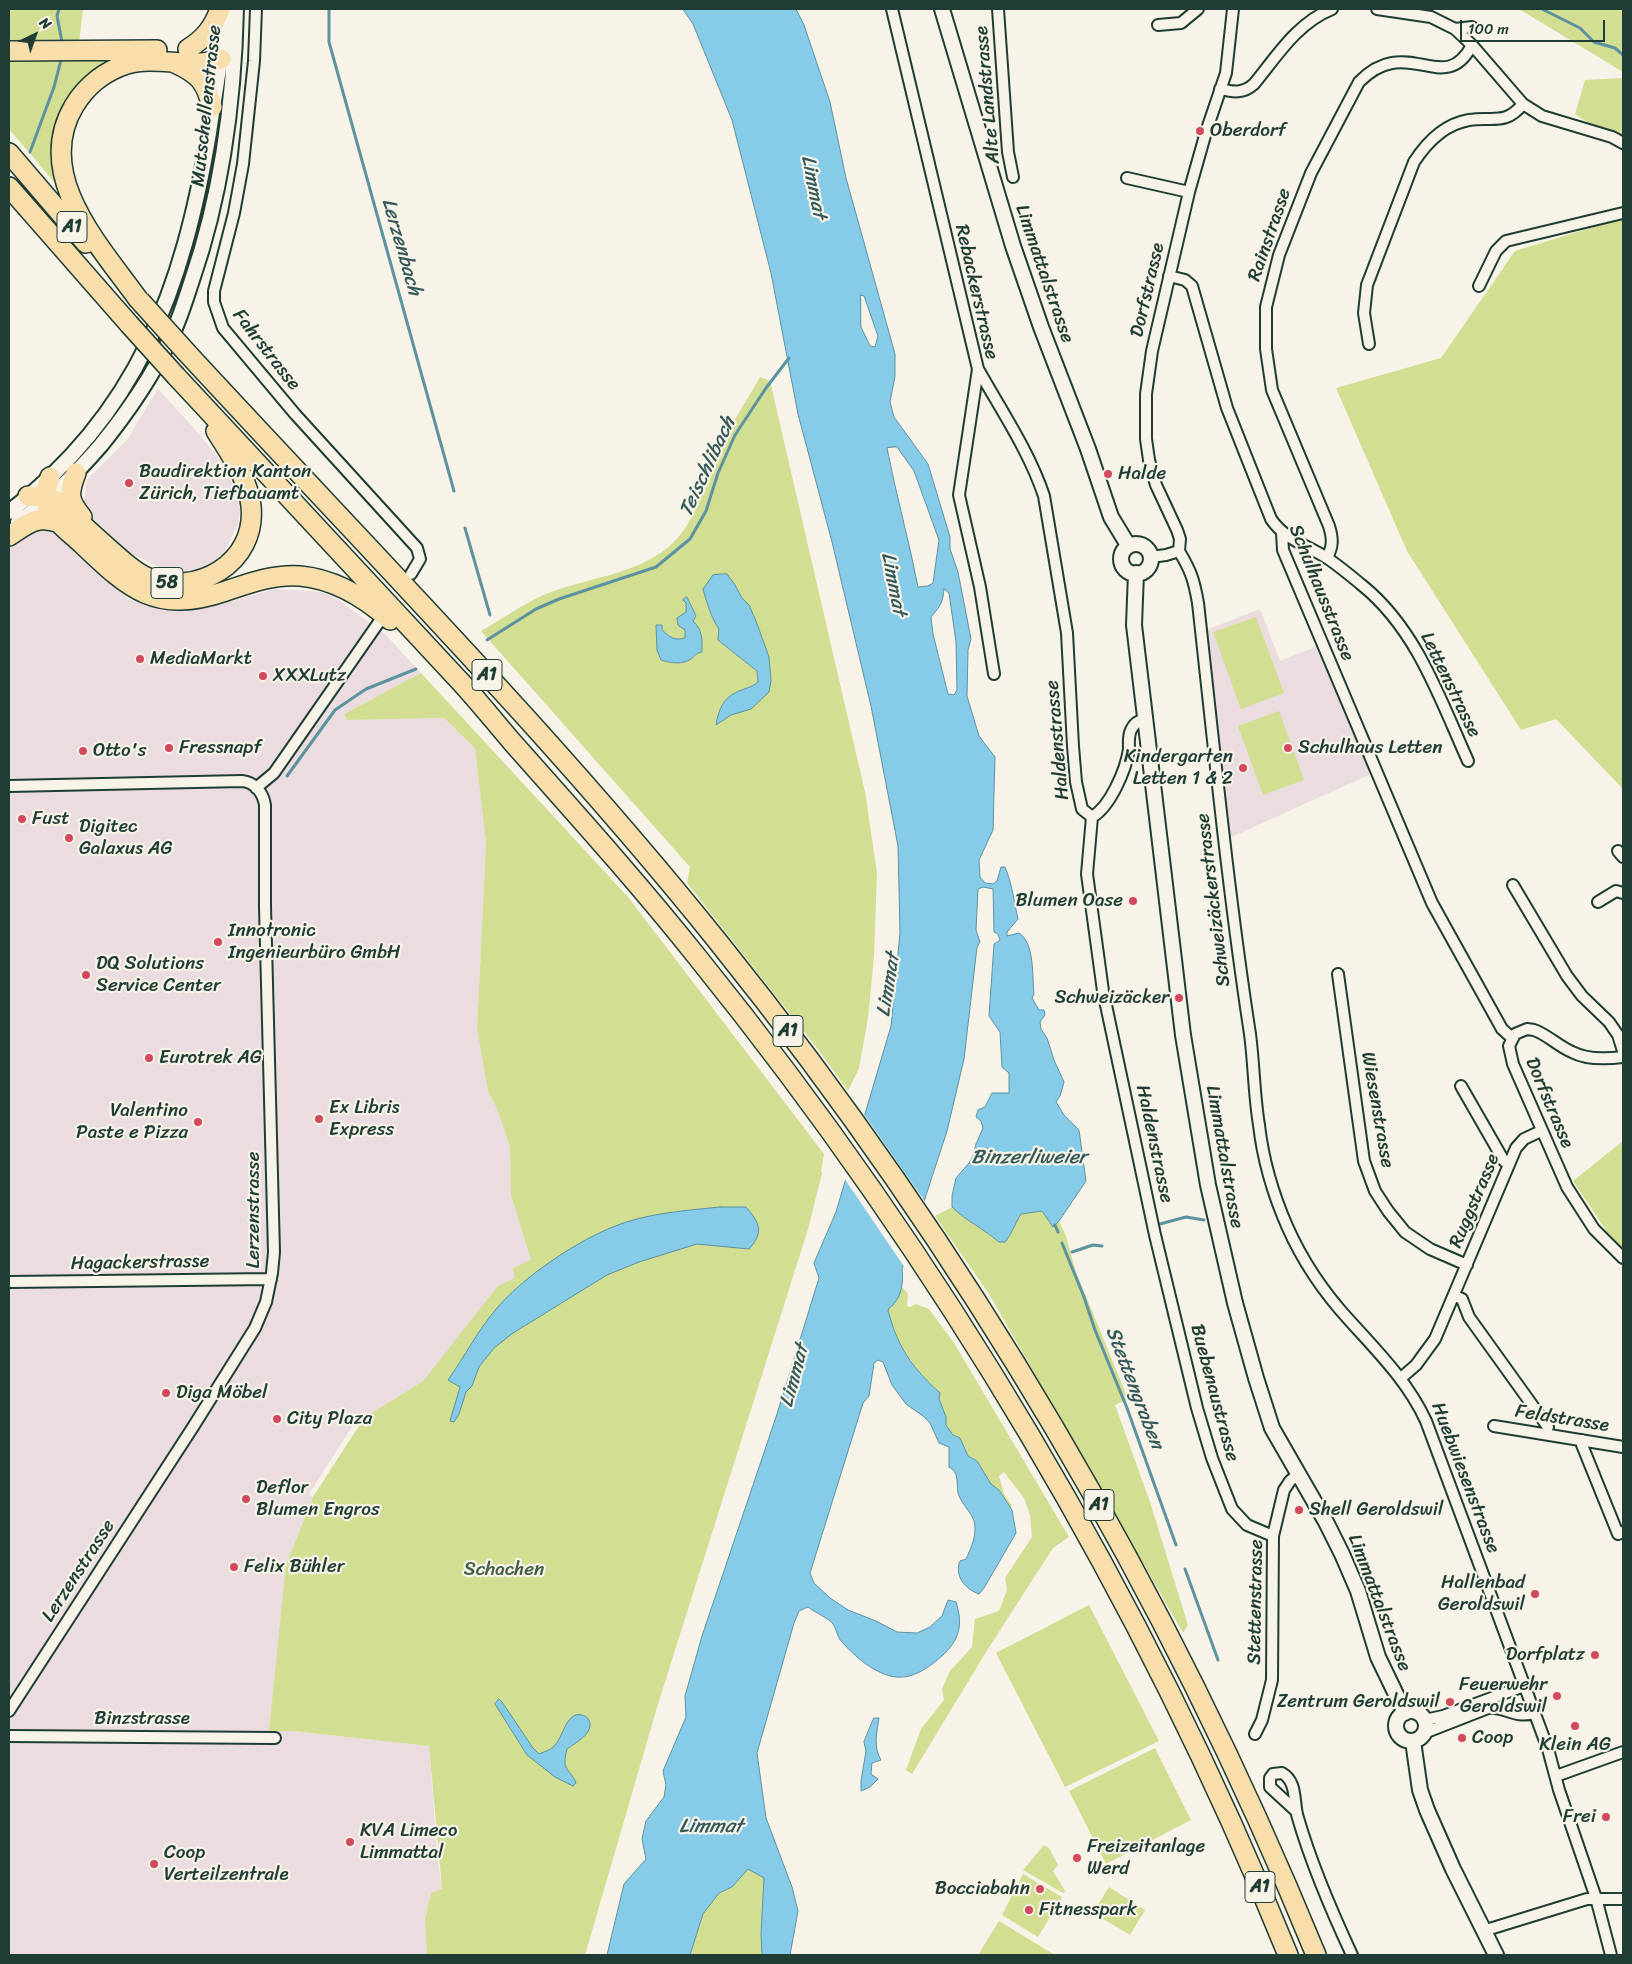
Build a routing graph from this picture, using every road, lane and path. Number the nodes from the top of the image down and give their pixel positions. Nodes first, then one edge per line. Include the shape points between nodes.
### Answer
1 (221, 9) edge
2 (236, 9) edge
3 (256, 9) edge
4 (892, 9) edge
5 (942, 9) edge
6 (998, 9) edge
7 (1198, 9) edge
8 (1233, 9) edge
9 (1332, 9) edge
10 (1377, 9) edge
11 (1158, 24) dead end
12 (1472, 27) dead end
13 (1455, 29) junction
14 (1472, 45) junction
15 (235, 46) junction
16 (9, 51) edge
17 (181, 56) junction
18 (221, 59) junction
19 (232, 77) junction
20 (1220, 89) junction
21 (1523, 104) junction
22 (212, 107) junction
23 (1623, 143) edge
24 (9, 153) edge
25 (1013, 177) dead end
26 (1127, 178) dead end
27 (9, 187) edge
28 (1188, 192) junction
29 (1623, 213) edge
30 (1169, 276) junction
31 (1479, 286) dead end
32 (139, 300) junction
33 (1369, 344) dead end
34 (978, 369) junction
35 (195, 396) junction
36 (76, 473) junction
37 (50, 477) joint
38 (42, 498) junction
39 (9, 512) edge
40 (60, 523) junction
41 (9, 529) edge
42 (1282, 534) junction
43 (9, 536) edge
44 (1128, 546) junction
45 (107, 547) junction
46 (1179, 551) junction
47 (1151, 557) junction
48 (1327, 558) junction
49 (411, 574) dead end
50 (1136, 574) junction
51 (379, 622) dead end
52 (994, 674) dead end
53 (1146, 719) junction
54 (511, 740) junction
55 (1468, 761) dead end
56 (9, 786) edge
57 (256, 788) junction
58 (1092, 817) junction
59 (1513, 885) dead end
60 (1623, 893) edge
61 (1598, 902) dead end
62 (1432, 903) joint
63 (1338, 974) dead end
64 (1246, 1011) joint
65 (1512, 1038) junction
66 (1623, 1051) edge
67 (1623, 1057) edge
68 (1461, 1086) dead end
69 (1541, 1130) junction
70 (1509, 1163) junction
71 (1155, 1235) joint
72 (1623, 1258) edge
73 (1467, 1265) junction
74 (271, 1279) junction
75 (9, 1282) edge
76 (1455, 1296) junction
77 (1401, 1378) junction
78 (1494, 1426) dead end
79 (1548, 1427) dead end
80 (1582, 1440) junction
81 (1623, 1447) edge
82 (1298, 1474) junction
83 (1623, 1532) edge
84 (1273, 1536) junction
85 (1524, 1686) junction
86 (9, 1711) edge
87 (1405, 1713) junction
88 (1534, 1713) junction
89 (1421, 1731) junction
90 (1255, 1734) dead end
91 (9, 1736) edge
92 (275, 1738) dead end
93 (1623, 1752) edge
94 (1556, 1776) junction
95 (1295, 1810) dead end
96 (1596, 1898) junction
97 (1623, 1899) edge
98 (1484, 1931) junction
99 (1288, 1955) edge
100 (1316, 1955) edge
101 (1352, 1955) edge
102 (1496, 1955) edge
103 (1611, 1955) edge

1 - 17 highway via 209,32
1 - 18 main road, Mutschellenstrasse
2 - 15 main road, Mutschellenstrasse
3 - 49 street, Fahrstrasse via 243,164 214,291 218,316 223,328 294,414 417,548 420,559
4 - 34 street, Rebackerstrasse
5 - 44 main road, Limmattalstrasse via 1013,246 1041,327 1111,517
6 - 25 street, Alte Landstrasse via 1008,152
7 - 11 street via 1181,23
8 - 20 street, Dorfstrasse via 1226,73
9 - 20 street via 1303,25 1247,90
10 - 13 street via 1431,18
12 - 13 street
13 - 14 street
14 - 21 street
14 - 48 street, Rainstrasse via 1465,58 1455,65 1440,68 1392,63 1369,72 1359,82 1311,173 1274,271 1266,307 1266,349 1272,390 1329,526 1332,547
15 - 18 main road
15 - 19 main road, Mutschellenstrasse
16 - 17 highway
17 - 18 highway via 211,53
17 - 22 highway via 200,78
17 - 32 highway via 120,66 105,74 80,98 67,120 63,137 63,172 77,212
18 - 19 main road
18 - 22 main road, Mutschellenstrasse
19 - 36 main road, Mutschellenstrasse via 217,190 205,242 176,324 130,406
20 - 28 street, Dorfstrasse
21 - 23 street via 1542,116
21 - 33 street via 1504,119 1468,120 1440,132 1422,149 1414,162 1367,285 1364,313
22 - 37 main road, Mutschellenstrasse via 188,235 147,348 113,404 77,450
24 - 32 highway, A1
26 - 28 street
27 - 35 highway, A1, bridge
28 - 30 street, Dorfstrasse
29 - 31 street via 1506,242 1496,251
30 - 42 street, Schulhausstrasse via 1185,280 1192,286 1227,408 1271,519
30 - 46 street, Dorfstrasse via 1152,351 1146,394 1146,438 1156,485 1180,539
32 - 100 highway, A1, bridge via 581,780 716,940 894,1177 1017,1366 1097,1502 1166,1630 1225,1750
34 - 52 street, Rebackerstrasse via 959,495 980,586
34 - 58 street, Haldenstrasse via 1038,477 1044,496 1067,633 1076,782 1082,809
35 - 45 highway, 58 via 247,488 251,523 244,544 220,571 203,580 184,584 146,577
35 - 54 highway, A1
36 - 38 main road, Mutschellenstrasse
36 - 45 highway, 58 via 71,503
37 - 38 highway
38 - 39 main road, Mutschellenstrasse
38 - 40 highway
38 - 41 main road, Mutschellenstrasse
38 - 45 highway, 58
40 - 43 highway via 36,519
40 - 54 highway via 122,581 136,590 161,598 195,599 288,576 314,578 344,587 393,623 470,707
42 - 48 street, Lettenstrasse
42 - 62 street, Schulhausstrasse via 1283,550
44 - 47 main road via 1142,545
44 - 50 main road via 1122,553 1121,563 1127,571
46 - 47 street
46 - 64 street, Schweizäckerstrasse via 1192,575 1198,603
47 - 50 main road via 1148,566
48 - 55 street, Lettenstrasse via 1365,587 1416,647
50 - 53 main road, Limmattalstrasse via 1134,625
51 - 57 street via 274,773
53 - 58 street via 1139,720 1131,729 1125,766 1118,783 1100,813
53 - 82 main road, Limmattalstrasse via 1183,1035 1208,1185 1235,1303 1263,1404 1277,1439
54 - 99 highway, A1 via 686,942 755,1030 883,1205 946,1301 1022,1422 1151,1657 1230,1819
56 - 57 street via 229,780 248,782
57 - 74 street, Lerzenstrasse via 265,805 274,1252
58 - 71 street, Haldenstrasse via 1087,874 1103,991
59 - 66 street via 1567,976 1609,1022
60 - 61 street via 1616,891
62 - 65 street, Dorfstrasse via 1502,1029
63 - 73 street, Wiesenstrasse via 1364,1161 1375,1191 1406,1232 1430,1248
64 - 77 street, Huebwiesenstrasse via 1263,1153 1287,1227 1328,1295
65 - 67 street via 1521,1031 1534,1030 1572,1053 1602,1058
65 - 69 street, Dorfstrasse via 1509,1053
68 - 70 street via 1504,1161
69 - 70 street, Ruggstrasse via 1524,1139
69 - 72 street, Dorfstrasse via 1567,1187 1594,1229
70 - 73 street, Ruggstrasse
71 - 84 street, Buebenaustrasse via 1197,1408 1220,1480 1238,1518 1253,1529
73 - 76 street, Ruggstrasse
74 - 75 street, Hagackerstrasse
74 - 86 street, Lerzenstrasse via 266,1302 254,1328
76 - 77 street, Ruggstrasse via 1427,1352
76 - 79 street via 1462,1299 1469,1317
77 - 85 street, Huebwiesenstrasse via 1426,1421
78 - 80 street, Feldstrasse
80 - 81 street, Feldstrasse
80 - 83 street via 1618,1534
82 - 84 street, Stettenstrasse via 1284,1490
82 - 87 main road, Limmattalstrasse via 1347,1564 1378,1657
84 - 90 street, Stettenstrasse via 1272,1680
85 - 88 street, Huebwiesenstrasse
85 - 89 street via 1443,1716
87 - 89 main road via 1414,1711 1422,1716
87 - 89 main road via 1397,1723 1398,1732 1404,1739
88 - 89 street via 1516,1715 1494,1707
88 - 94 street, Huebwiesenstrasse
89 - 98 main road via 1420,1790 1453,1869
91 - 92 street, Binzstrasse
93 - 94 street
94 - 96 street, Huebwiesenstrasse
95 - 101 street via 1316,1874
96 - 97 street
96 - 98 street
96 - 103 street, Huebwiesenstrasse
98 - 102 main road

